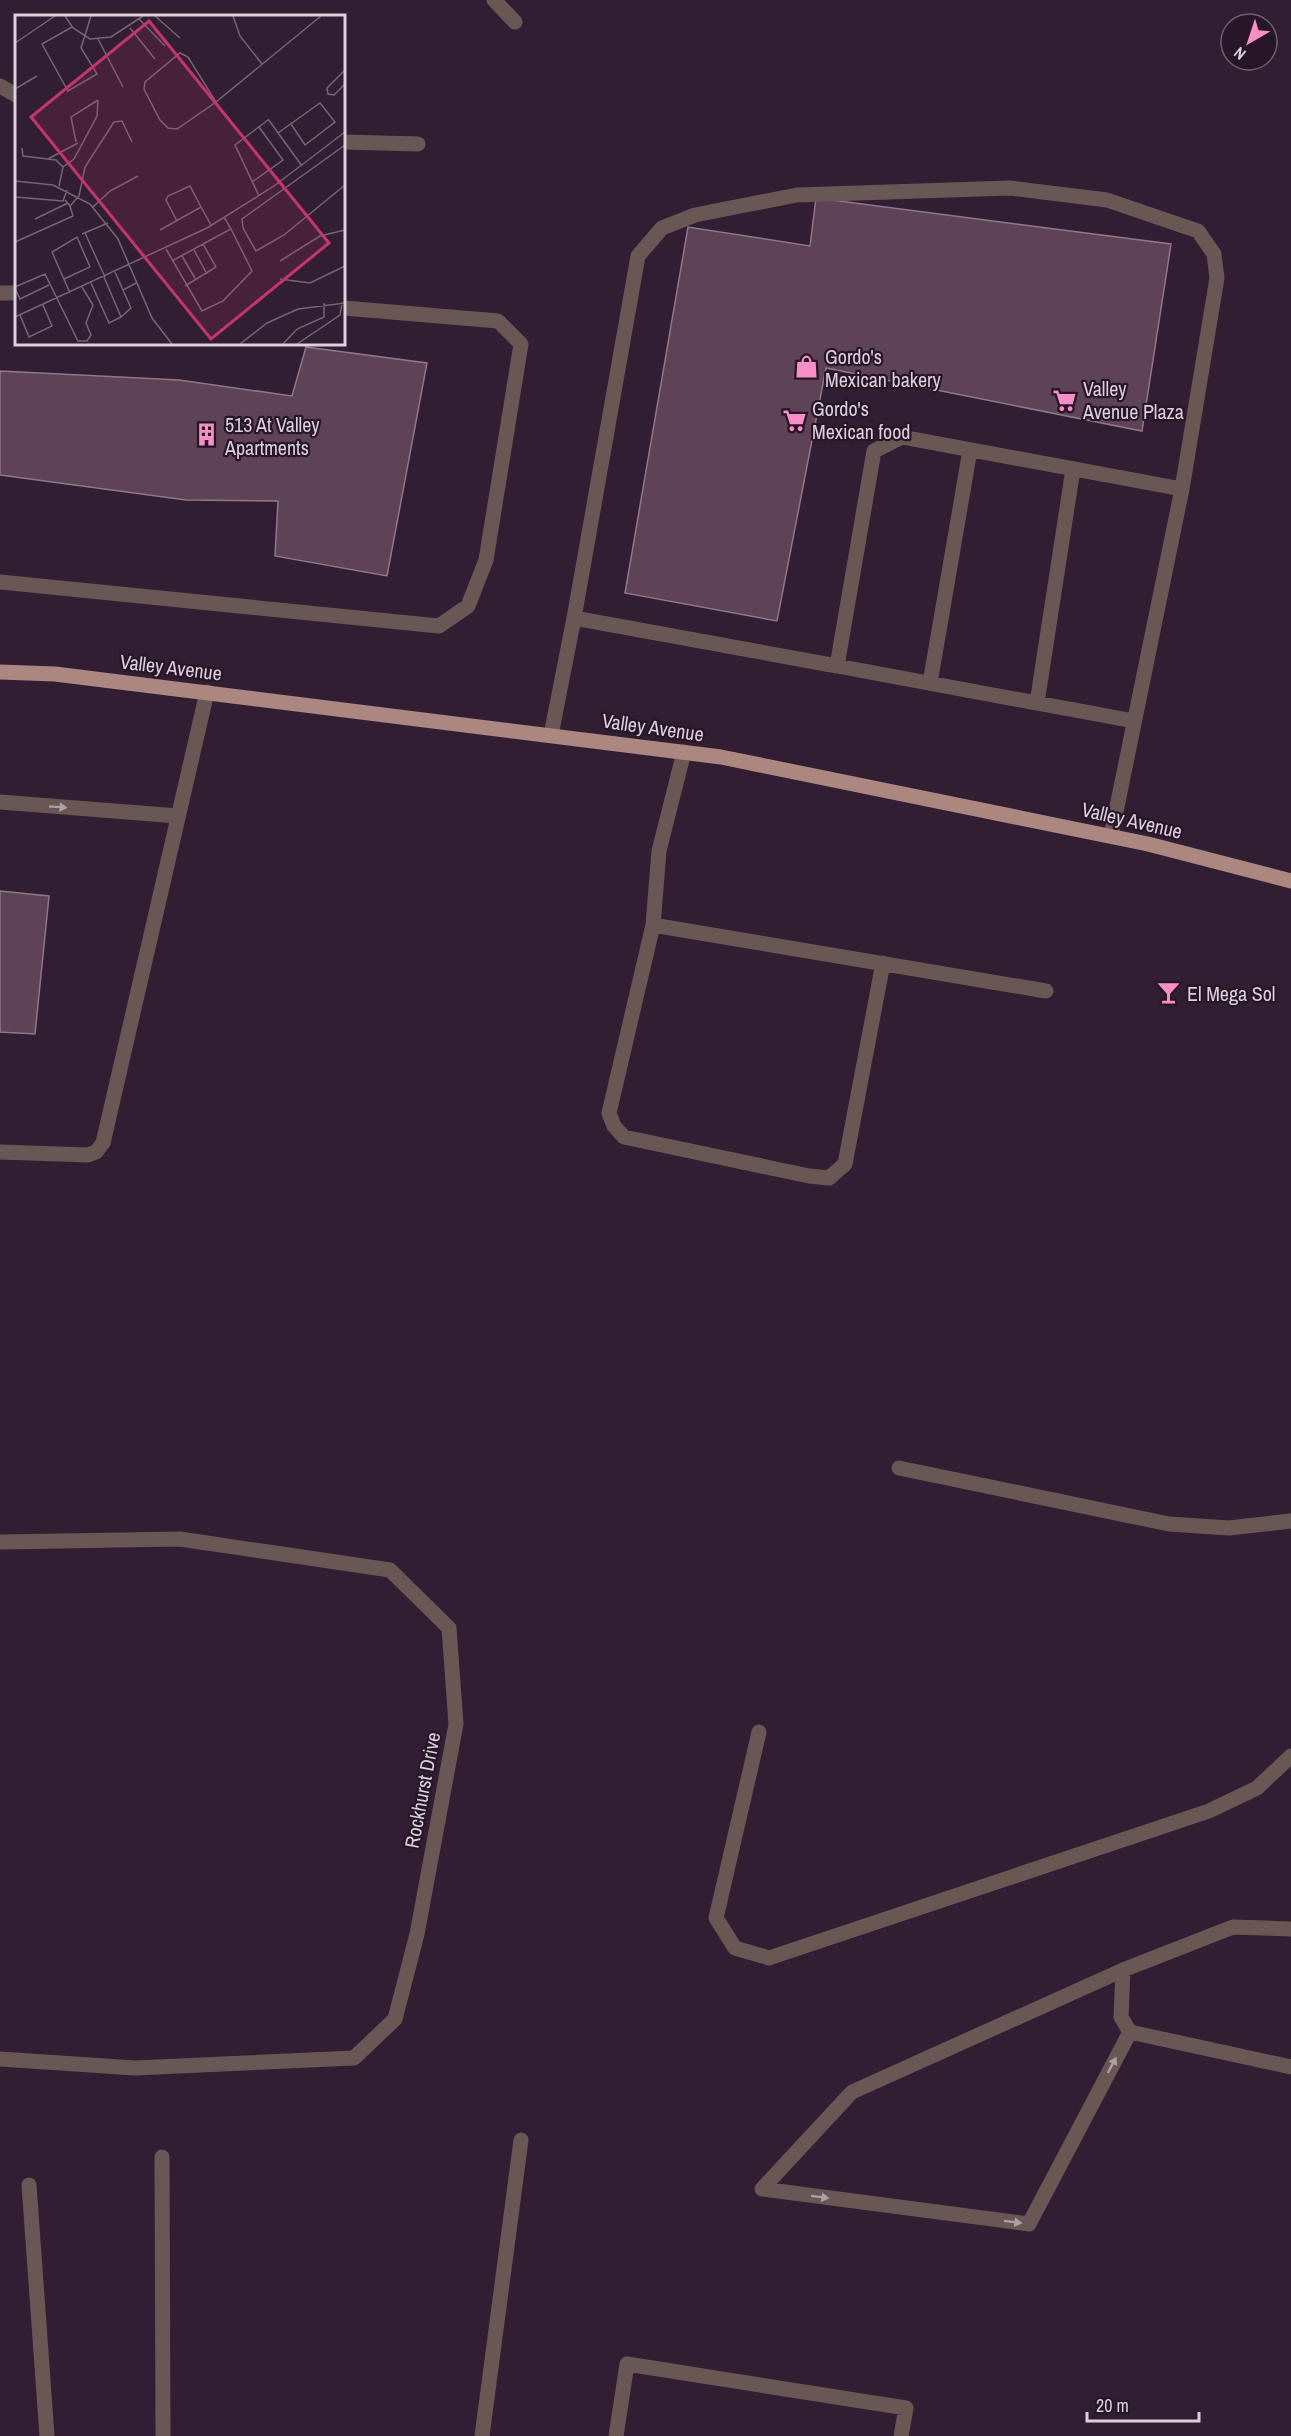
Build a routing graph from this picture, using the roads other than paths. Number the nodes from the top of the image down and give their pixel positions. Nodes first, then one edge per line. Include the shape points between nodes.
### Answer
1 (494, 0) edge
2 (515, 22) dead end
3 (0, 86) edge
4 (15, 94) edge
5 (345, 142) edge
6 (418, 144) dead end
7 (345, 308) edge
8 (970, 450) junction
9 (1073, 469) junction
10 (1182, 489) junction
11 (0, 582) edge
12 (574, 618) junction
13 (837, 666) junction
14 (0, 672) edge
15 (930, 683) junction
16 (207, 692) junction
17 (1037, 703) junction
18 (1134, 721) junction
19 (551, 735) junction
20 (684, 752) junction
21 (0, 802) edge
22 (178, 816) junction
23 (1111, 836) junction
24 (1291, 882) edge
25 (653, 925) junction
26 (883, 963) junction
27 (1046, 991) dead end
28 (0, 1152) edge
29 (899, 1468) dead end
30 (1291, 1521) edge
31 (0, 1542) edge
32 (759, 1732) dead end
33 (1291, 1756) edge
34 (1291, 1929) edge
35 (1123, 1970) junction
36 (1130, 2032) junction
37 (0, 2059) edge
38 (1291, 2067) edge
39 (521, 2140) dead end
40 (162, 2157) dead end
41 (29, 2185) dead end
42 (47, 2436) edge
43 (163, 2436) edge
44 (482, 2436) edge
45 (616, 2436) edge
46 (901, 2436) edge

1 - 2 street
3 - 4 street
5 - 6 street
7 - 11 street via 498,321 521,344 486,560 468,606 439,626
8 - 9 street
8 - 13 street via 902,437 874,451
8 - 15 street
9 - 10 street
9 - 17 street
10 - 12 street via 1217,278 1214,254 1198,231 1107,200 1010,188 797,195 695,215 662,228 638,256
10 - 18 street
12 - 13 street
12 - 19 street
13 - 15 street
14 - 16 main road, Valley Avenue via 55,674
15 - 17 street
16 - 19 main road, Valley Avenue
16 - 22 street
17 - 18 street
18 - 23 street
19 - 20 main road, Valley Avenue
20 - 23 main road, Valley Avenue
20 - 25 street via 659,851
21 -> 22 street
22 - 28 street via 102,1143 88,1155
23 - 24 main road, Valley Avenue
25 - 26 street
25 - 26 street via 609,1113 614,1126 624,1137 809,1176 829,1178 844,1164
26 - 27 street
29 - 30 street via 1169,1524 1230,1528
31 - 37 street, Rockhurst Drive via 180,1539 390,1570 449,1628 456,1724 417,1934 395,2019 354,2058 135,2068
32 - 33 street via 716,1918 735,1948 769,1958 1209,1811 1257,1788
34 - 35 street via 1233,1927
35 - 36 street via 1121,2017
35 -> 36 street via 852,2092 762,2189 1029,2224
36 - 38 street
39 - 44 street
40 - 43 street
41 - 42 street
45 - 46 street via 627,2364 906,2408

